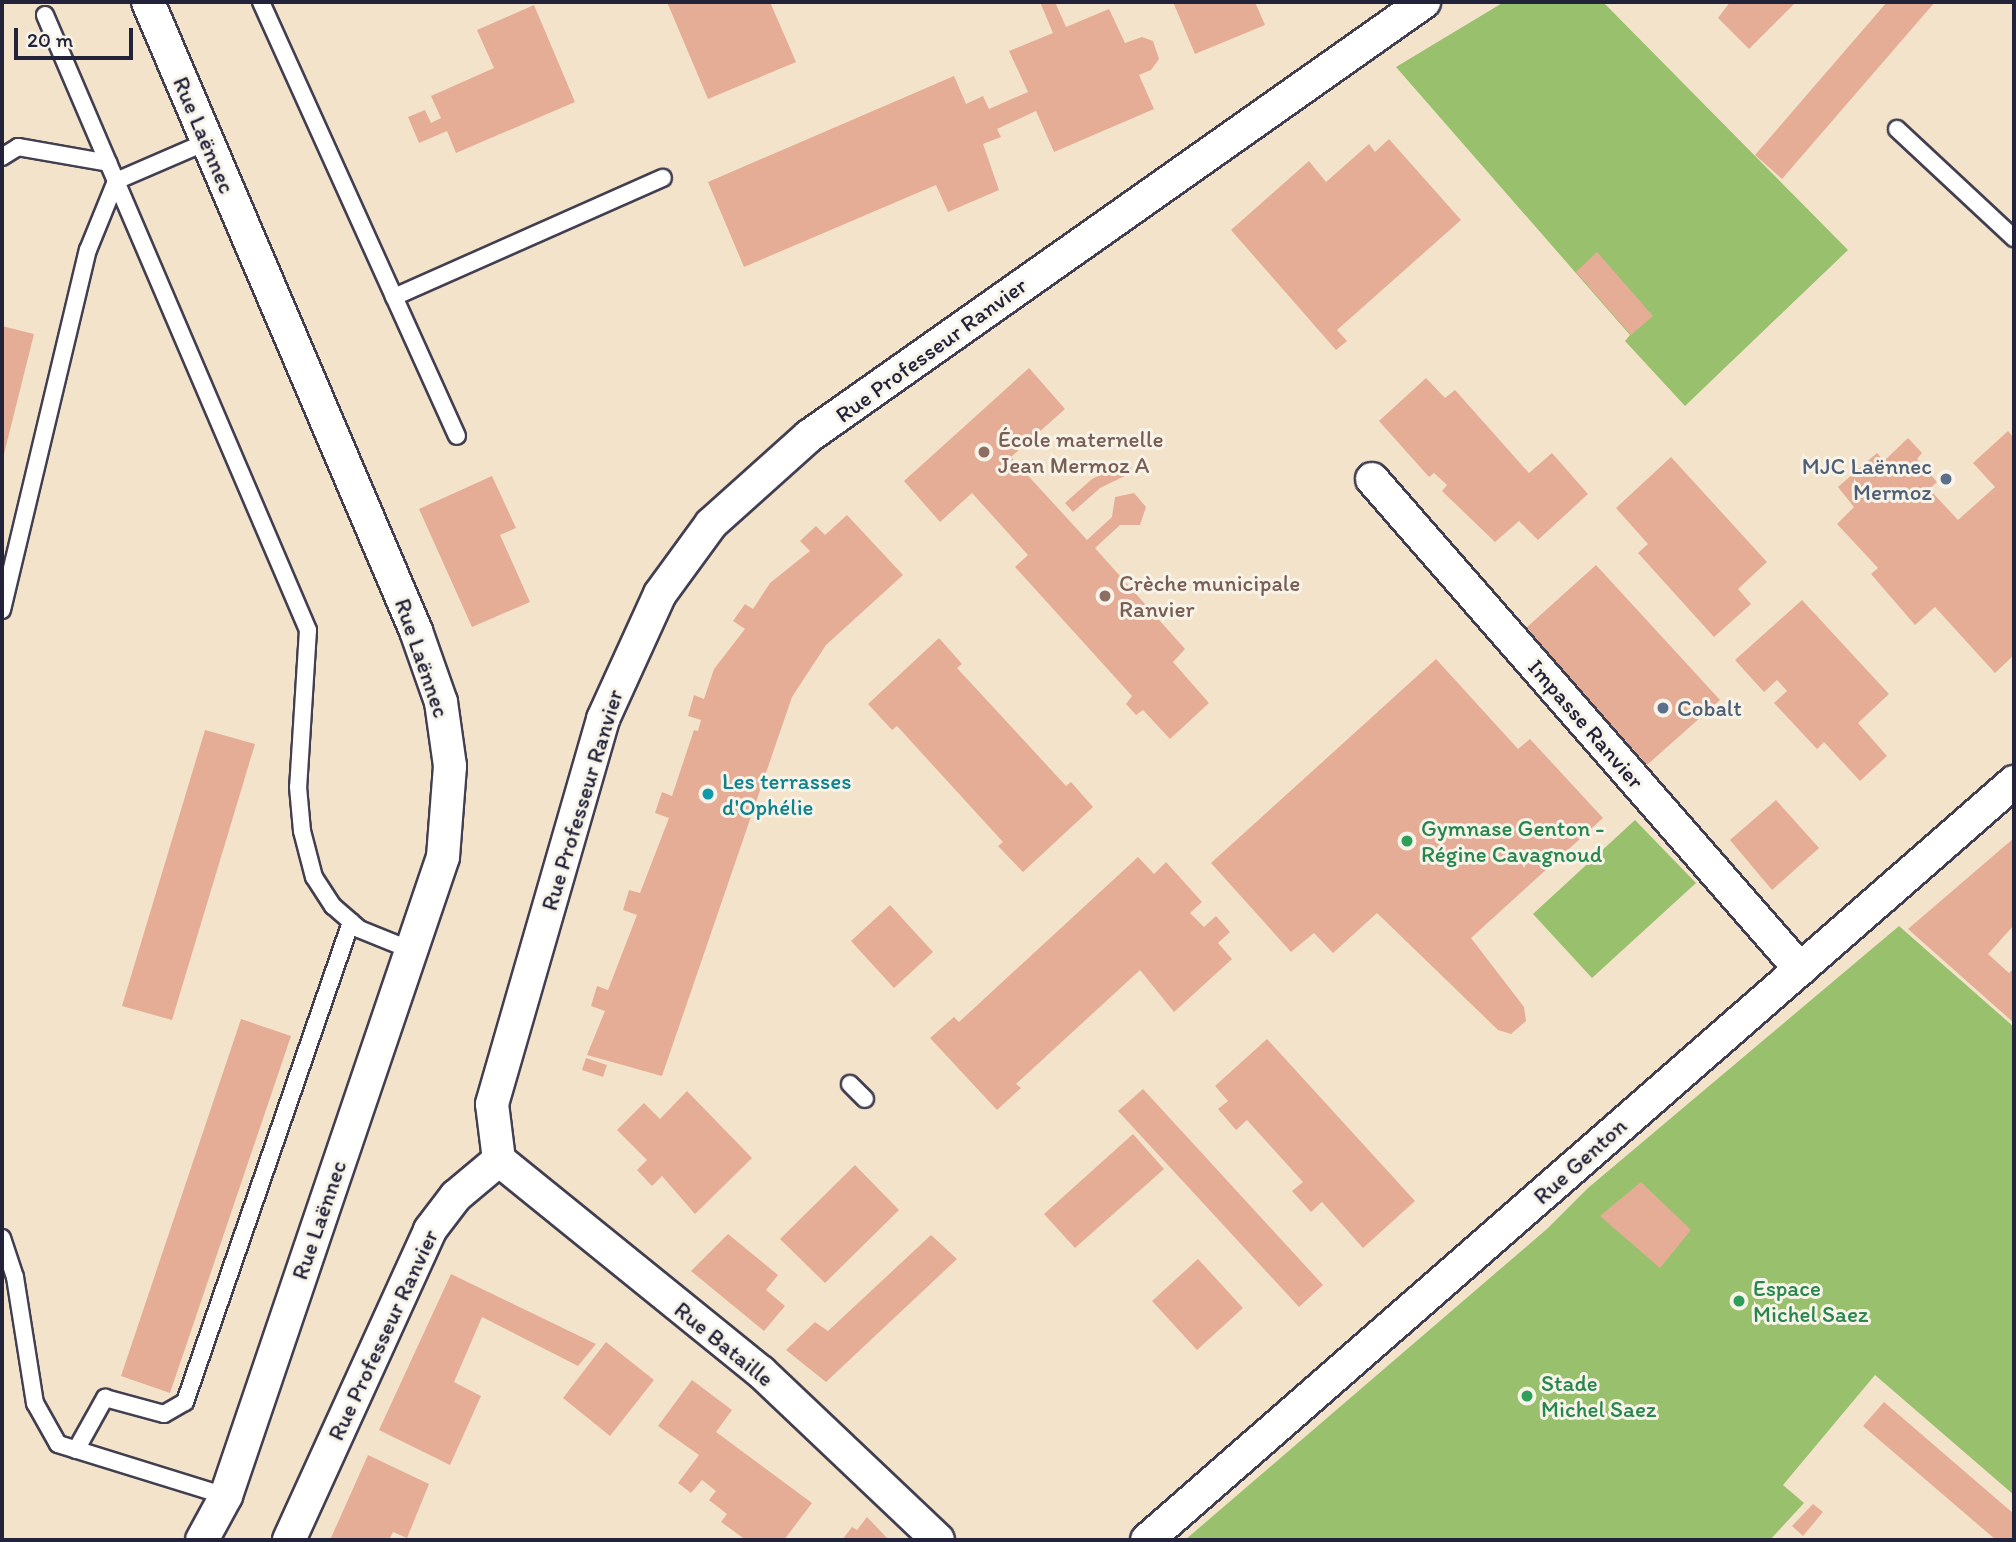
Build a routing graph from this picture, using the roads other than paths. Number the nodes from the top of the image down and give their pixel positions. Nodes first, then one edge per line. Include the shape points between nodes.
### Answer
1 (148, 2) edge
2 (261, 2) edge
3 (1424, 2) edge
4 (45, 15) dead end
5 (1897, 129) dead end
6 (206, 142) junction
7 (2, 157) edge
8 (108, 163) junction
9 (663, 178) dead end
10 (116, 181) junction
11 (2014, 238) edge
12 (394, 297) junction
13 (457, 436) dead end
14 (1372, 479) dead end
15 (2, 610) edge
16 (2014, 782) edge
17 (351, 922) junction
18 (411, 950) junction
19 (1800, 969) junction
20 (850, 1084) dead end
21 (865, 1099) dead end
22 (499, 1160) junction
23 (2, 1238) edge
24 (76, 1450) junction
25 (226, 1496) junction
26 (209, 1540) edge
27 (289, 1540) edge
28 (937, 1540) edge
29 (1147, 1540) edge

1 - 6 street, Rue Laënnec
2 - 12 lane
3 - 22 street, Rue Professeur Ranvier via 810,436 711,524 660,594 603,719 492,1104
4 - 8 lane
5 - 11 lane
6 - 10 lane
6 - 18 street, Rue Laënnec via 410,618 441,702 450,766 449,809 443,857
7 - 8 lane via 18,147
8 - 10 lane
9 - 12 lane
10 - 15 lane via 88,250
10 - 17 lane via 308,631 298,787 302,831 314,877 333,906
12 - 13 lane
14 - 19 street, Impasse Ranvier
16 - 19 street, Rue Genton
17 - 18 lane
17 - 24 lane via 185,1402 164,1414 105,1398
18 - 25 street, Rue Laënnec
19 - 29 street, Rue Genton
20 - 21 lane
22 - 27 street, Rue Professeur Ranvier via 456,1196 430,1230
22 - 28 street, Rue Bataille via 761,1372
23 - 24 lane via 15,1277 35,1403 58,1444
24 - 25 lane
25 - 26 street, Rue Laënnec

